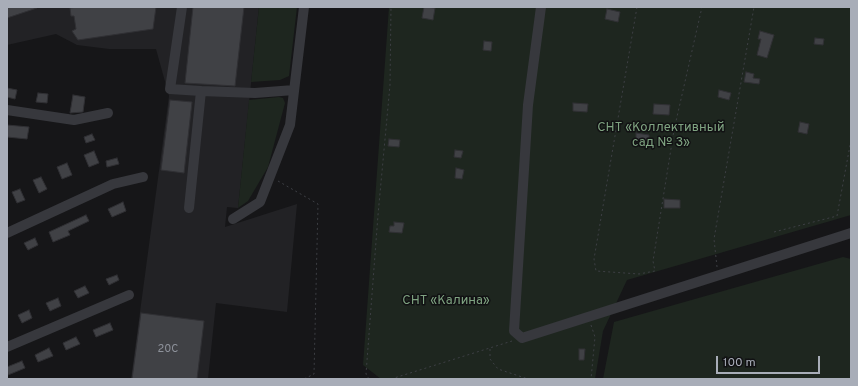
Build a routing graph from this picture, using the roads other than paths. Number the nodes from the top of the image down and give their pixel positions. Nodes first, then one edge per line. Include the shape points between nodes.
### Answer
1 (182, 7) edge
2 (304, 7) edge
3 (541, 7) edge
4 (294, 90) junction
5 (201, 91) junction
6 (7, 110) edge
7 (108, 113) dead end
8 (143, 177) dead end
9 (189, 208) dead end
10 (233, 219) dead end
11 (7, 233) edge
12 (851, 233) edge
13 (130, 295) dead end
14 (7, 347) edge

1 - 5 street via 170,89
2 - 4 street
3 - 12 street via 528,105 515,307 514,330 522,338
4 - 5 street via 255,93
4 - 10 street via 290,125 260,202
5 - 9 street
6 - 7 street via 74,120
8 - 11 street via 113,184
13 - 14 street

